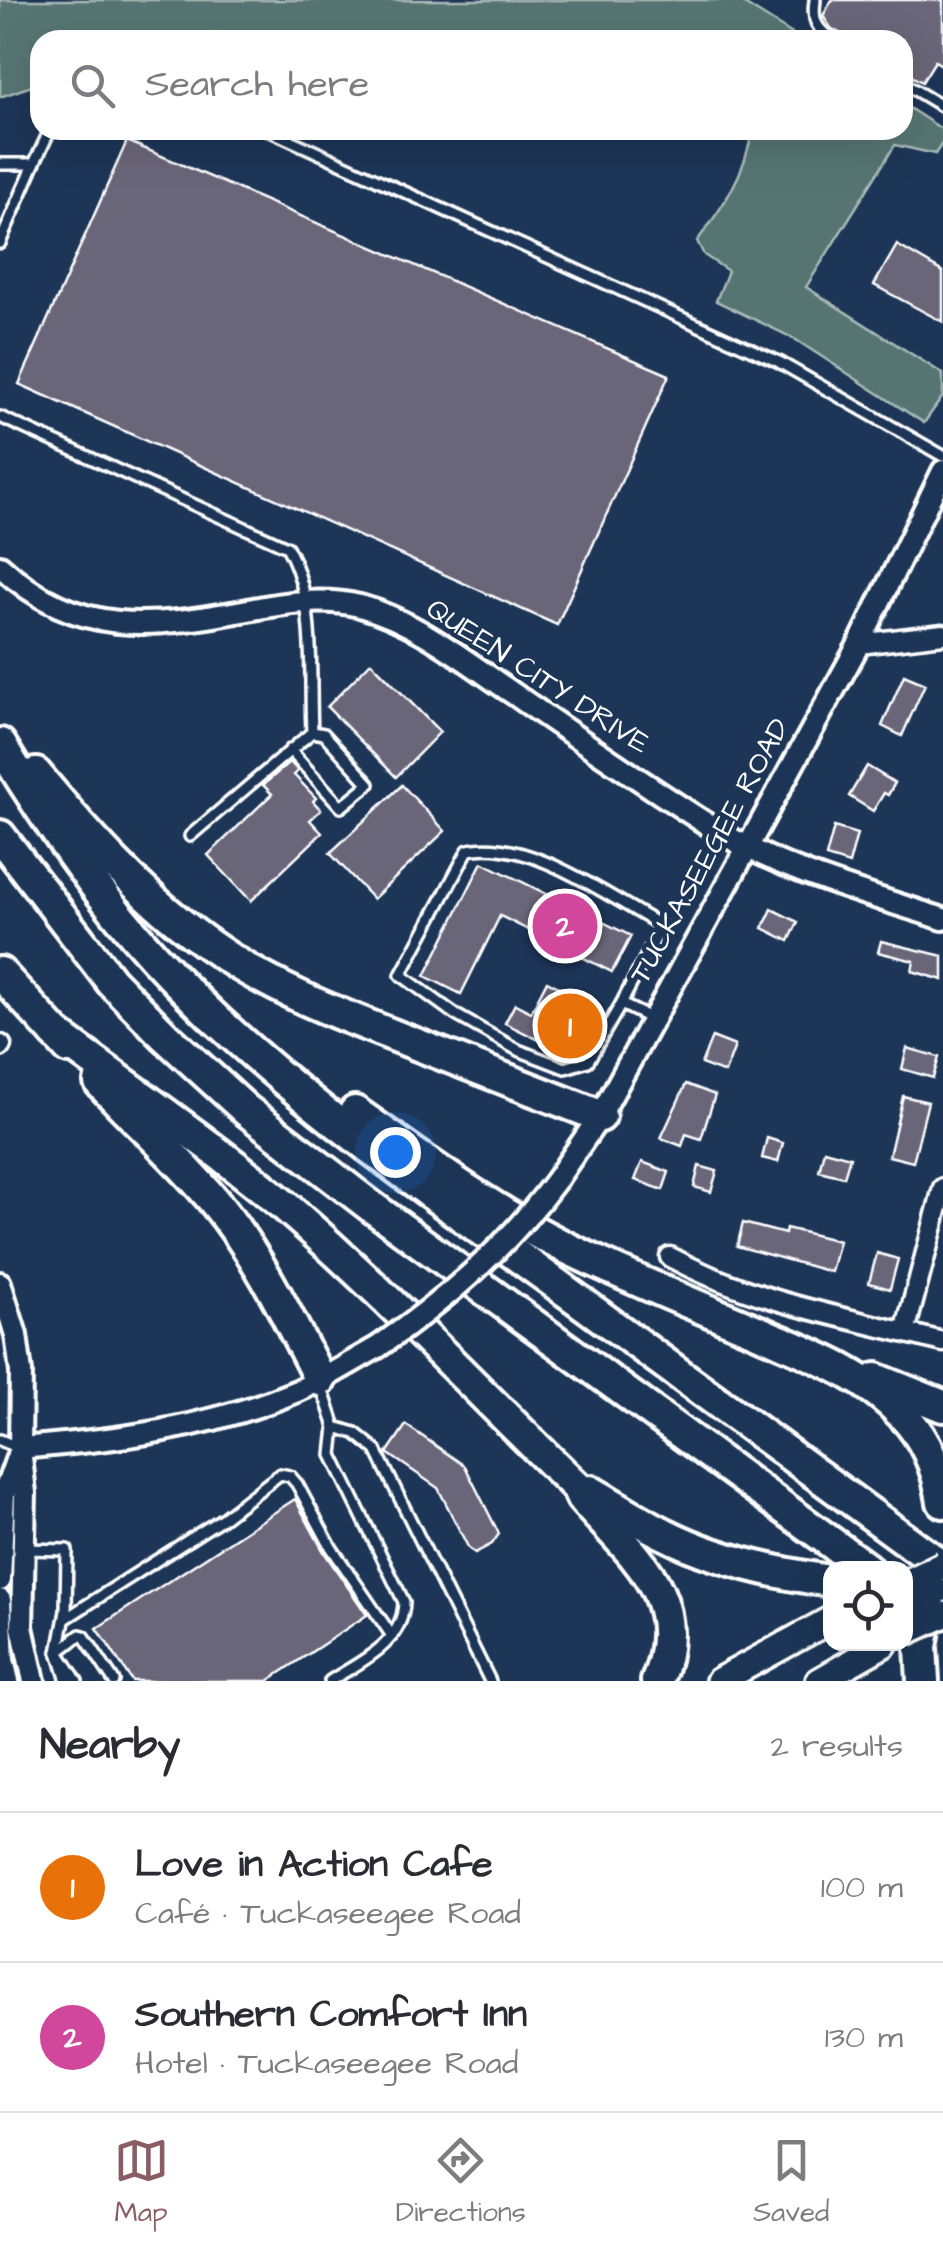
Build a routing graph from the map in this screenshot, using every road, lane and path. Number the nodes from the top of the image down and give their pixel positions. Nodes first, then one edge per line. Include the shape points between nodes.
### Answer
1 (815, 0) edge
2 (819, 30) edge
3 (913, 88) edge
4 (942, 107) edge
5 (45, 140) edge
6 (290, 140) edge
7 (0, 164) edge
8 (34, 164) junction
9 (0, 243) edge
10 (0, 417) edge
11 (943, 456) edge
12 (943, 471) edge
13 (0, 566) edge
14 (306, 602) junction
15 (943, 634) edge
16 (859, 644) junction
17 (0, 730) edge
18 (312, 732) junction
19 (0, 744) edge
20 (290, 750) junction
21 (0, 836) edge
22 (190, 836) dead end
23 (746, 846) junction
24 (943, 920) edge
25 (155, 958) junction
26 (0, 973) edge
27 (621, 1004) junction
28 (652, 1019) junction
29 (55, 1033) junction
30 (600, 1116) junction
31 (943, 1188) edge
32 (670, 1257) dead end
33 (0, 1283) edge
34 (905, 1332) junction
35 (943, 1342) edge
36 (831, 1364) junction
37 (320, 1380) junction
38 (943, 1406) edge
39 (335, 1427) junction
40 (7, 1448) edge
41 (577, 1487) junction
42 (943, 1502) edge
43 (22, 1550) junction
44 (856, 1561) edge
45 (0, 1580) edge
46 (822, 1580) edge
47 (929, 1595) edge
48 (0, 1600) edge
49 (65, 1619) junction
50 (823, 1624) edge
51 (392, 1636) junction
52 (872, 1651) edge
53 (58, 1652) junction
54 (922, 1670) edge
55 (8, 1681) edge
56 (34, 1681) edge
57 (67, 1681) edge
58 (77, 1681) edge
59 (114, 1681) edge
60 (330, 1681) edge
61 (490, 1681) edge
62 (658, 1681) edge
63 (719, 1681) edge
64 (819, 1681) edge

1 - 2 lane
3 - 4 lane
5 - 8 lane
6 - 11 lane via 780,362
7 - 8 lane
8 - 9 lane
10 - 14 lane via 287,547
12 - 16 street, TUCKASEEGEE ROAD
13 - 14 street, QUEEN CITY DRIVE via 54,606 123,624
14 - 18 lane
14 - 23 street, QUEEN CITY DRIVE via 358,606 418,631
15 - 16 street
16 - 23 street, TUCKASEEGEE ROAD
17 - 30 highway via 130,877 218,951 296,996
18 - 20 lane
18 - 20 lane via 324,734 369,784 341,807
19 - 25 highway via 68,851
20 - 22 lane
21 - 44 highway via 112,981 246,1110
23 - 24 street, QUEEN CITY DRIVE via 776,863
23 - 28 street, TUCKASEEGEE ROAD
25 - 36 highway via 336,1098 558,1244
25 - 47 highway via 324,1112
26 - 29 highway
27 - 27 lane via 662,926 540,859 487,846 468,850 401,975 518,1050 564,1068 588,1061
27 - 28 lane
28 - 30 street, TUCKASEEGEE ROAD
29 - 37 highway via 213,1200 269,1282
29 - 41 highway via 286,1208
30 - 37 street, TUCKASEEGEE ROAD, bridge via 557,1180 483,1266 434,1308
31 - 34 street
32 - 34 street via 762,1296
33 - 40 street via 21,1372
34 - 35 street
36 - 38 highway
36 - 42 highway via 883,1396 915,1428
37 - 39 lane
37 - 40 street, TUCKASEEGEE ROAD via 181,1428
39 - 51 lane via 332,1454 404,1602 404,1621
39 - 61 lane via 376,1450
40 - 43 street via 24,1493
40 - 45 street
41 - 46 highway via 693,1547
41 - 62 highway via 661,1594 668,1638
43 - 49 lane via 67,1550
43 - 56 street via 22,1627
47 - 54 highway
48 - 55 street
49 - 51 lane via 280,1474 298,1484
49 - 53 lane
50 - 63 main road
51 - 60 lane
52 - 64 main road
53 - 57 lane
53 - 58 lane
53 - 59 lane via 84,1636

